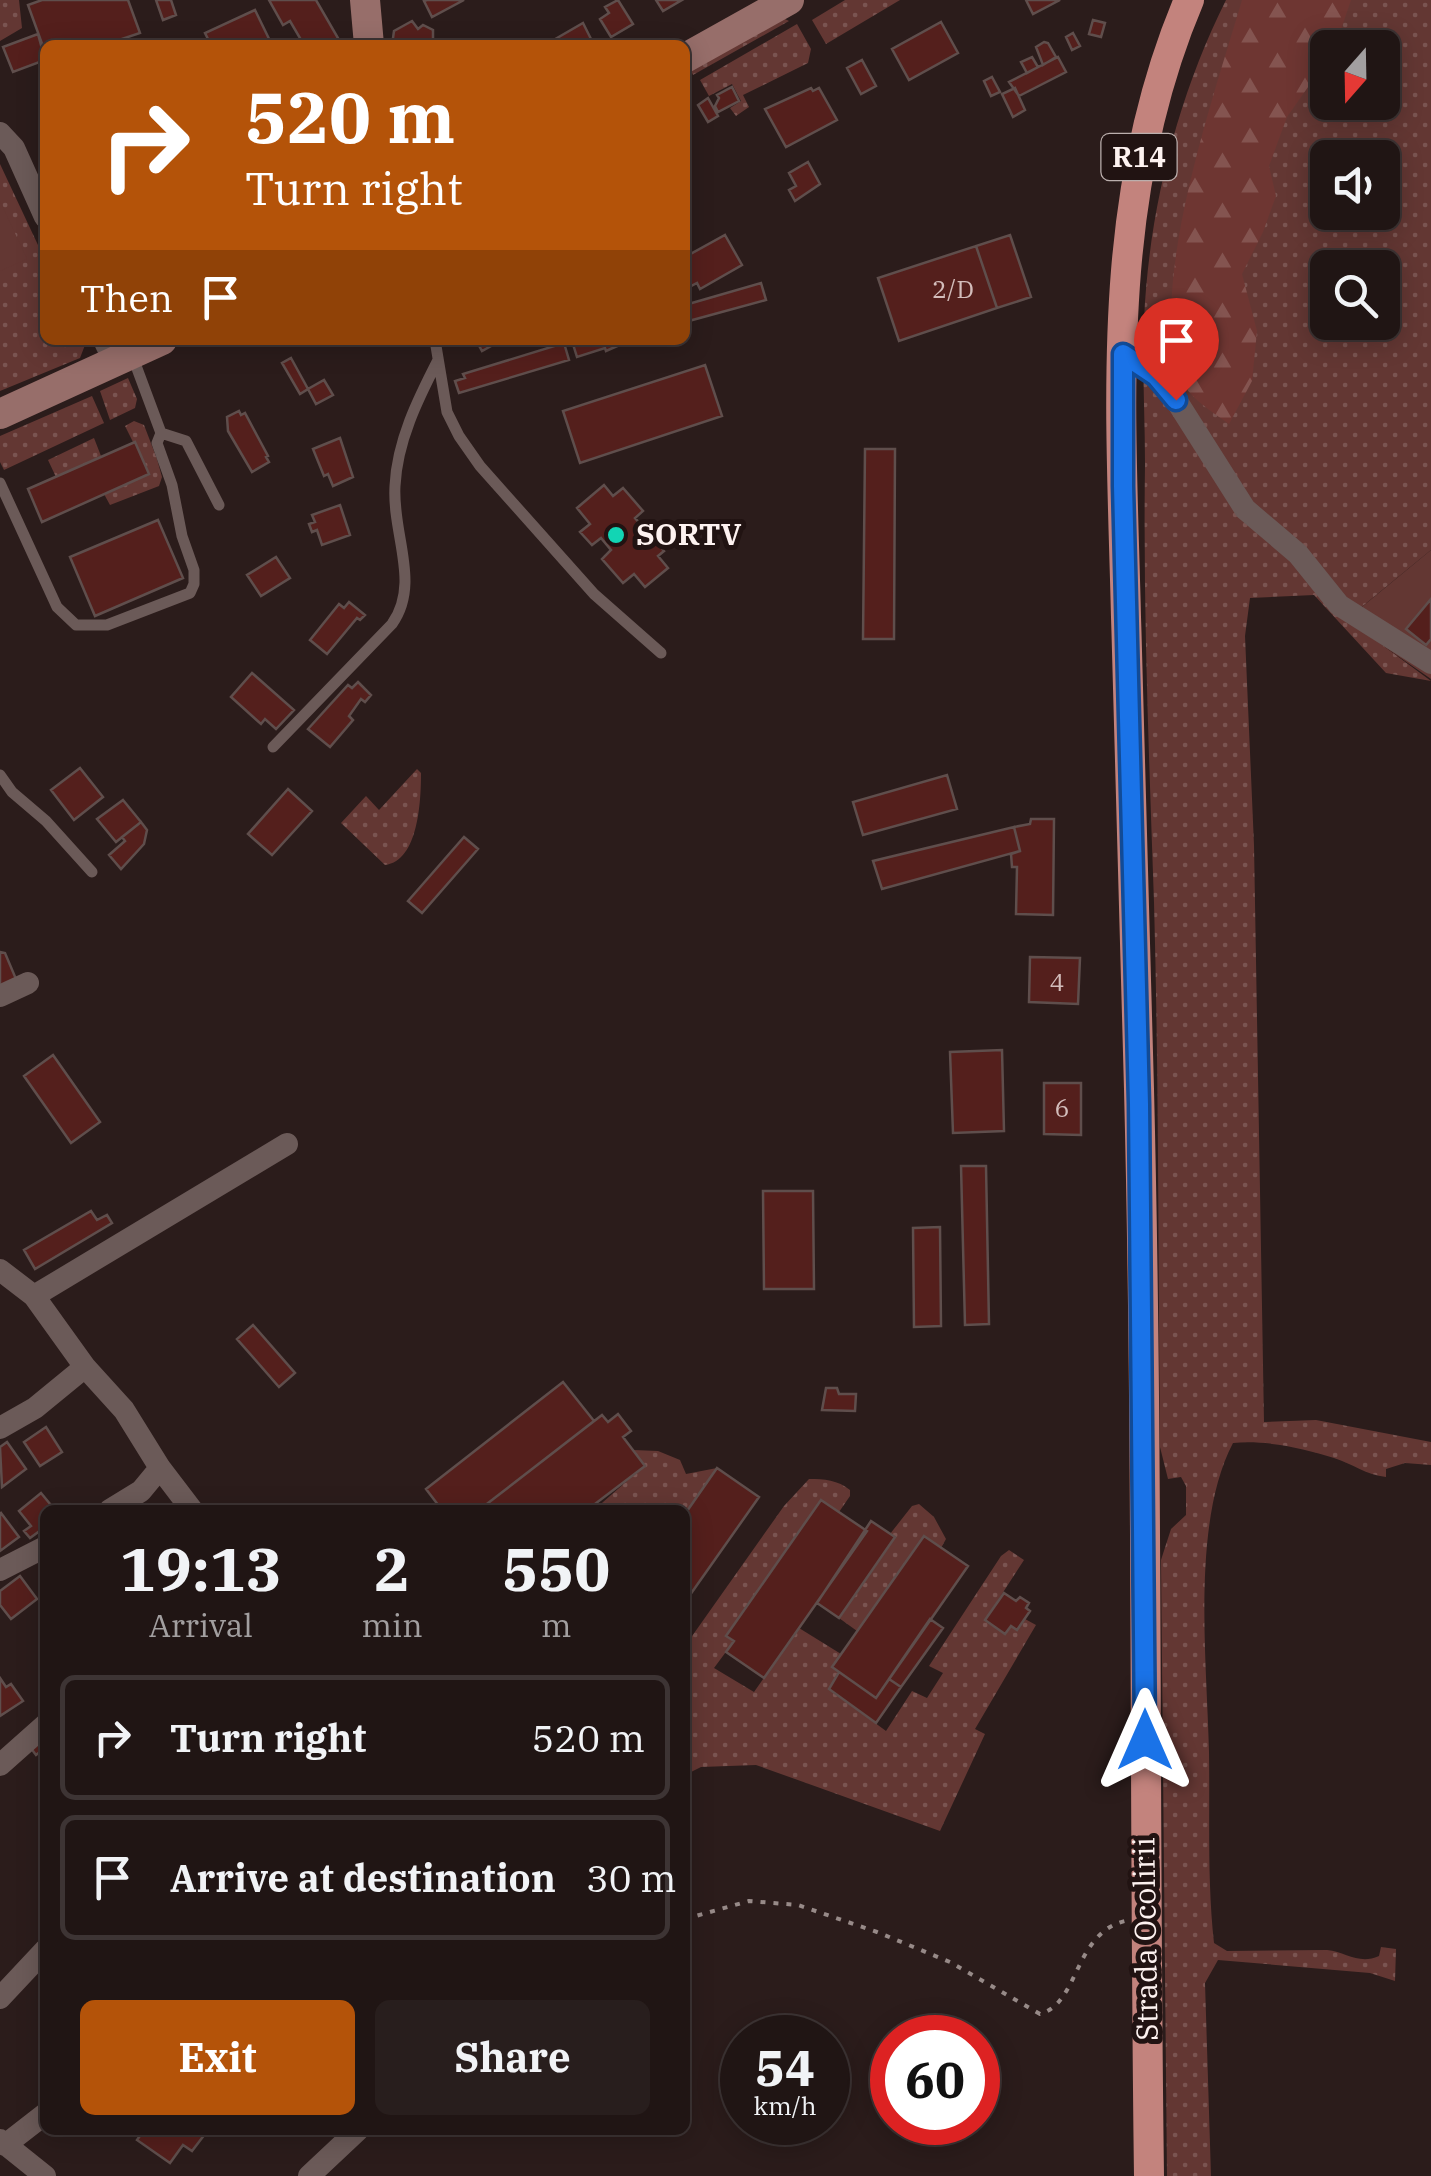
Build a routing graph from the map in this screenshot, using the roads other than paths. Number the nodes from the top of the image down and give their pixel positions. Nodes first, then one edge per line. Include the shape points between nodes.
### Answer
1 (365, 0) edge
2 (1189, 0) edge
3 (1208, 0) edge
4 (779, 2) edge
5 (369, 40) edge
6 (690, 55) edge
7 (0, 133) edge
8 (40, 206) edge
9 (1123, 322) junction
10 (145, 345) edge
11 (436, 345) edge
12 (117, 353) edge
13 (1123, 354) junction
14 (438, 360) junction
15 (0, 414) edge
16 (161, 433) junction
17 (0, 483) edge
18 (219, 505) dead end
19 (661, 654) dead end
20 (1431, 662) edge
21 (273, 747) dead end
22 (0, 775) edge
23 (92, 872) dead end
24 (28, 983) dead end
25 (0, 996) edge
26 (288, 1144) dead end
27 (0, 1270) edge
28 (34, 1296) junction
29 (85, 1367) junction
30 (0, 1428) edge
31 (160, 1468) junction
32 (118, 1505) edge
33 (188, 1505) edge
34 (40, 1550) edge
35 (0, 1570) edge
36 (40, 1729) edge
37 (0, 1764) edge
38 (40, 1955) edge
39 (0, 1998) edge
40 (40, 2117) edge
41 (353, 2135) edge
42 (2, 2143) edge
43 (42, 2175) edge
44 (309, 2176) edge
45 (1149, 2176) edge

1 - 5 main road
2 - 9 main road, R14 via 1162,69 1135,175
3 - 9 main road, R14 via 1173,90 1145,191
4 - 6 main road
7 - 8 street via 14,148
9 - 13 main road, Strada Ocolirii / R14
10 - 12 main road
11 - 14 lane
12 - 15 main road
12 - 16 lane
13 - 20 street via 1156,376 1245,509 1298,554 1339,606
13 - 45 main road, Strada Ocolirii / R14 via 1139,1104
14 - 19 lane via 447,412 480,466 594,594
14 - 21 lane via 417,400 395,482 404,604
16 - 17 lane via 157,443 194,584 172,602 108,625 76,624 56,607
16 - 18 lane via 186,441
22 - 23 lane
24 - 25 street
26 - 28 street
27 - 28 street
28 - 29 street
29 - 30 street
29 - 31 street via 124,1410
31 - 32 street
31 - 33 street
34 - 35 street
36 - 37 street
38 - 39 street
40 - 42 street
41 - 44 street
42 - 43 street

